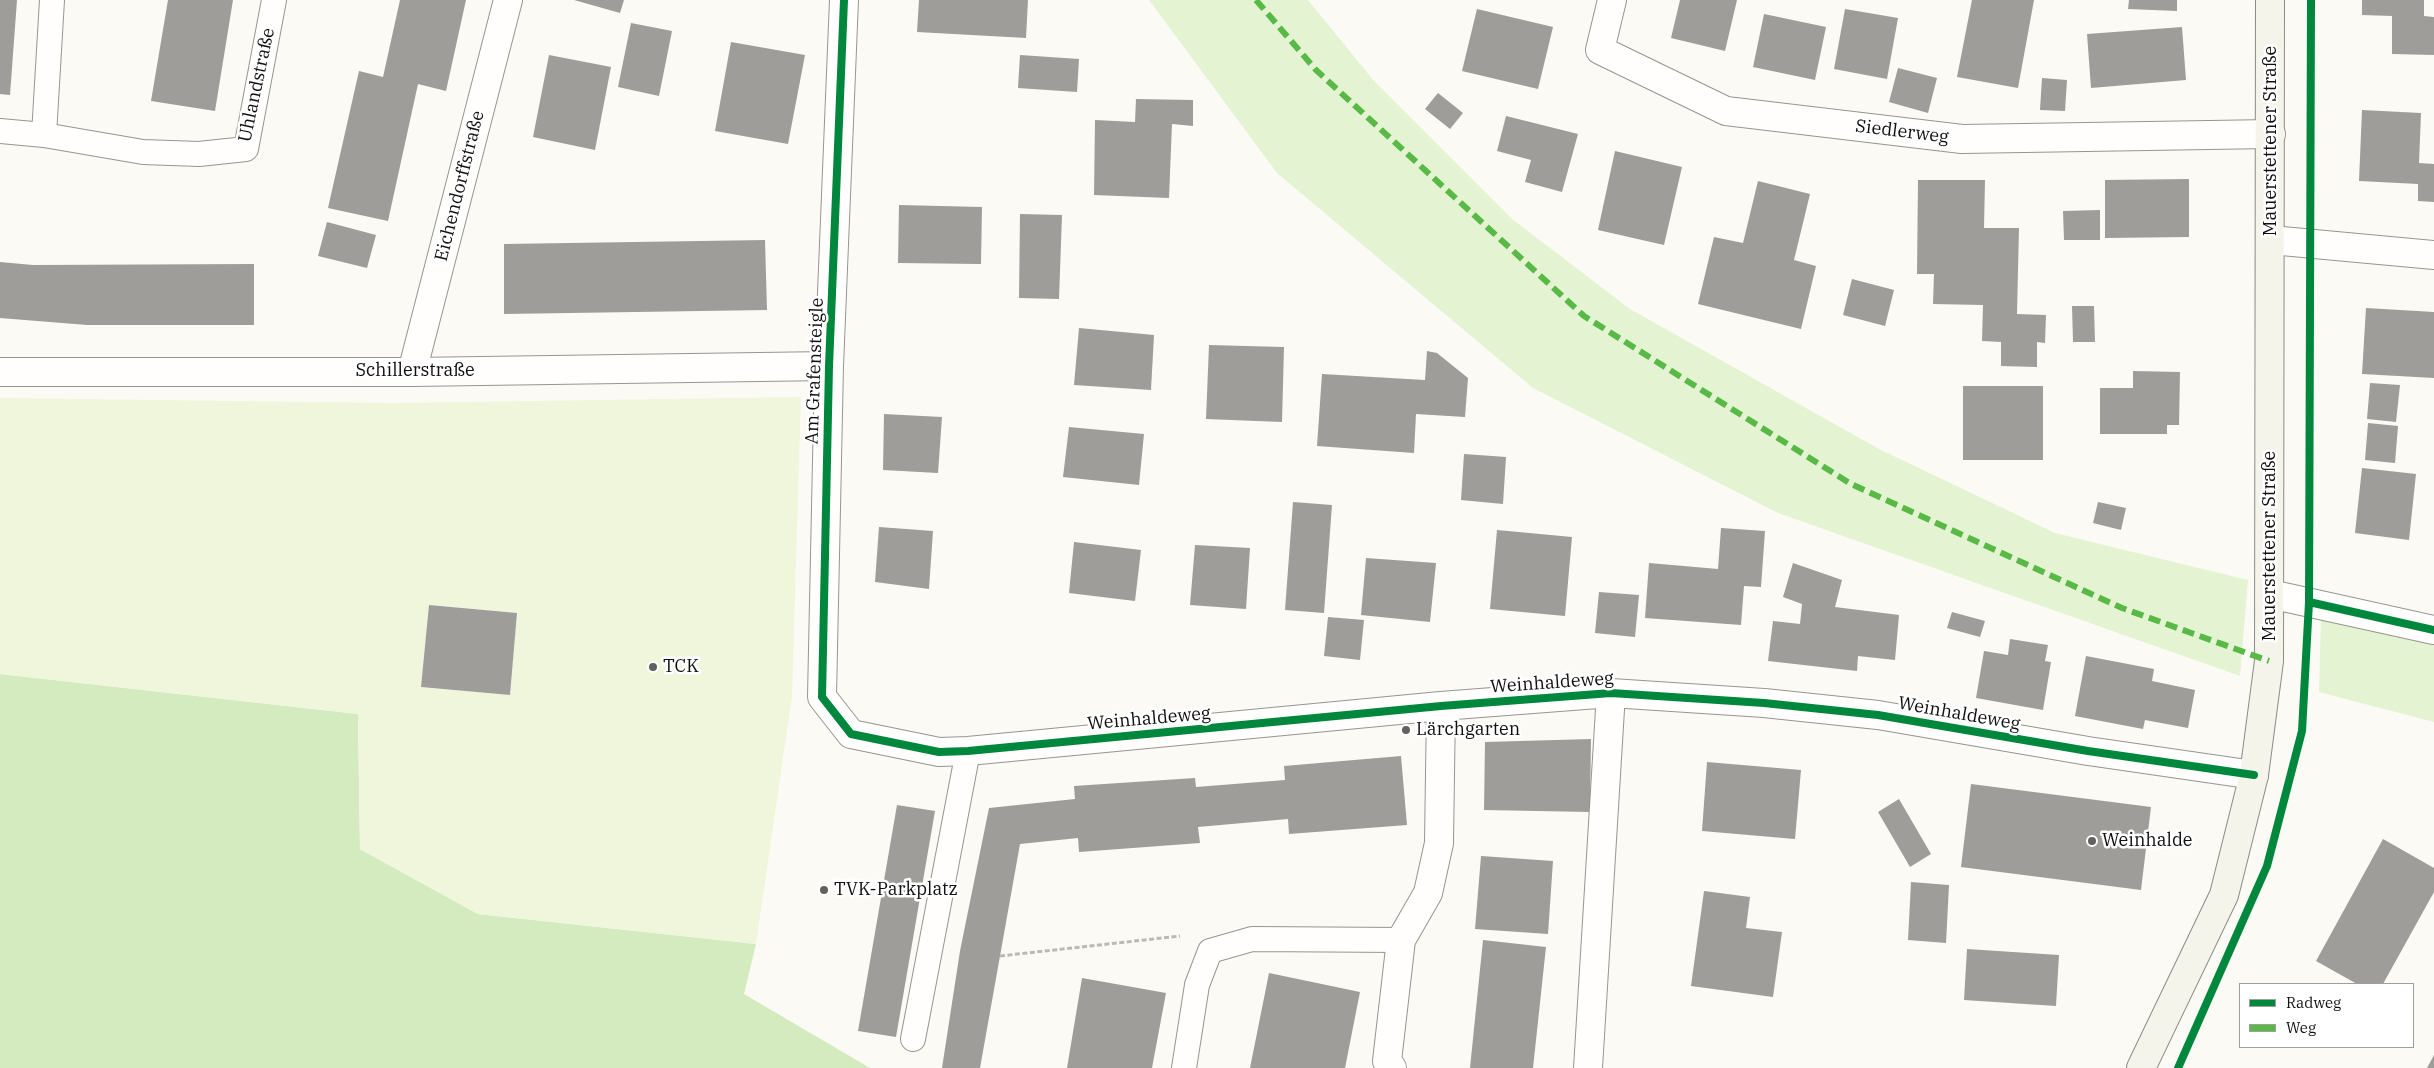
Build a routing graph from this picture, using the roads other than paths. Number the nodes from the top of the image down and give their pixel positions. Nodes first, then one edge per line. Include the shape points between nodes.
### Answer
1 (52, 0) edge
2 (274, 0) edge
3 (508, 0) edge
4 (844, 0) edge
5 (1612, 0) edge
6 (2270, 0) edge
7 (0, 131) edge
8 (2271, 134) junction
9 (44, 135) junction
10 (2271, 240) junction
11 (2434, 255) edge
12 (829, 366) junction
13 (0, 372) edge
14 (412, 372) junction
15 (2270, 594) junction
16 (2434, 630) edge
17 (1611, 693) junction
18 (1441, 706) junction
19 (851, 734) joint
20 (968, 751) junction
21 (2254, 775) junction
22 (1401, 940) junction
23 (913, 1039) dead end
24 (1388, 1066) edge
25 (1184, 1068) edge
26 (1588, 1068) edge
27 (2141, 1068) edge

1 - 9 lane
2 - 9 lane, Uhlandstraße via 246,149 199,154 143,152
3 - 14 street, Eichendorffstraße
4 - 12 street, Am Grafensteigle
5 - 8 street, Siedlerweg via 1600,50 1726,111 1962,139
6 - 8 main road, Mauerstettener Straße
7 - 9 lane, Uhlandstraße
8 - 10 main road, Mauerstettener Straße
10 - 11 street
10 - 15 main road, Mauerstettener Straße
12 - 14 street, Schillerstraße
12 - 19 street, Am Grafensteigle via 822,698
13 - 14 street, Schillerstraße
15 - 16 street
15 - 21 main road, Mauerstettener Straße via 2269,661
17 - 18 street, Weinhaldeweg
17 - 21 street, Weinhaldeweg via 1764,703 1878,715
17 - 26 street
18 - 20 street, Weinhaldeweg
18 - 22 street via 1439,843 1428,893
19 - 20 street, Weinhaldeweg via 939,752
20 - 23 lane
21 - 27 main road, Mauerstettener Straße via 2224,896
22 - 24 street
22 - 25 lane via 1252,939 1210,951 1197,985

